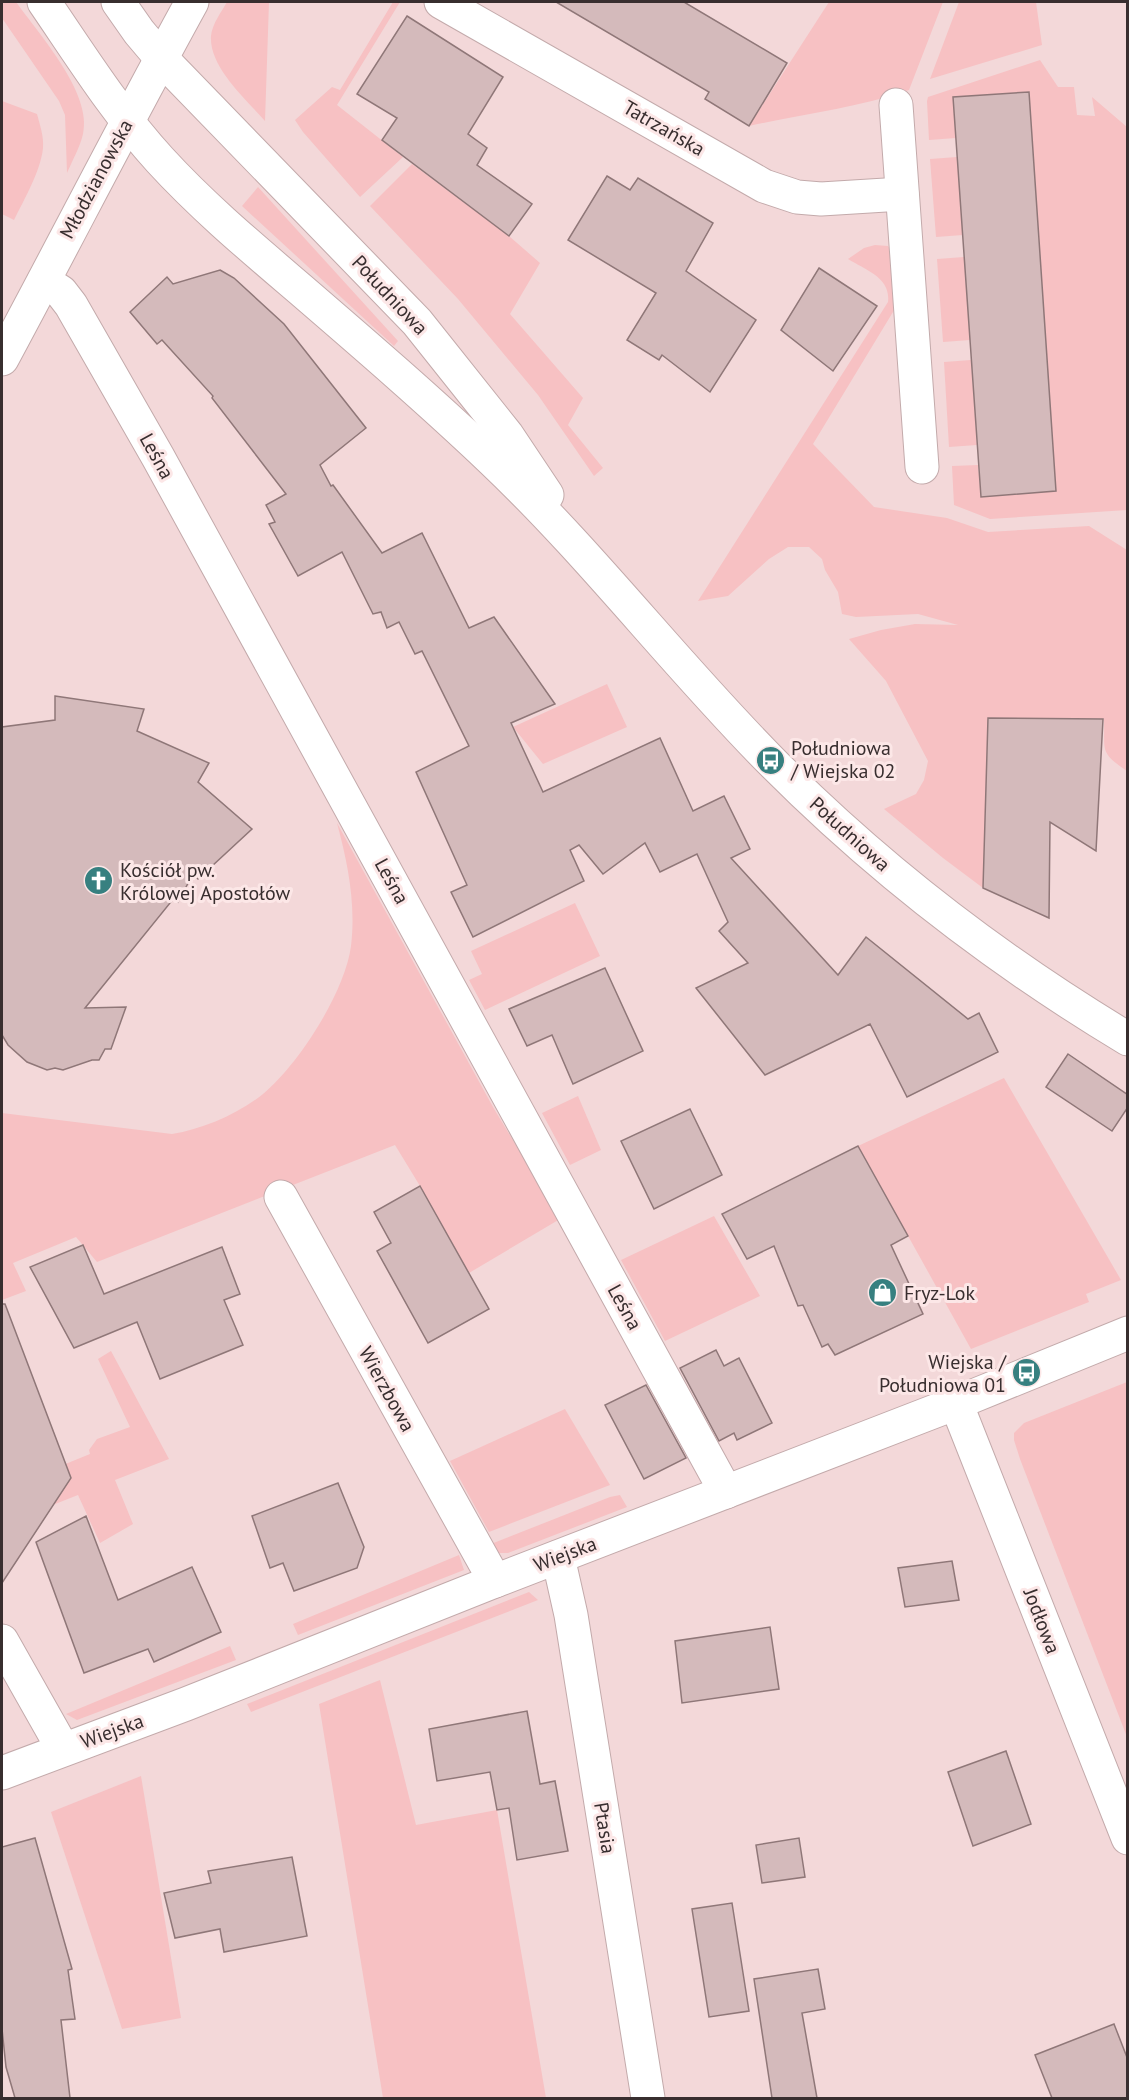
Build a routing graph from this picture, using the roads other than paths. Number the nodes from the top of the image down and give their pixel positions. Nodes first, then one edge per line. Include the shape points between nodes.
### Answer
1 (44, 2) edge
2 (118, 2) edge
3 (192, 2) edge
4 (441, 2) edge
5 (161, 58) junction
6 (896, 105) dead end
7 (126, 121) junction
8 (902, 194) junction
9 (44, 281) junction
10 (2, 358) edge
11 (922, 467) dead end
12 (588, 557) junction
13 (1128, 1039) edge
14 (281, 1197) dead end
15 (1128, 1333) edge
16 (956, 1403) junction
17 (726, 1492) junction
18 (558, 1557) junction
19 (495, 1581) junction
20 (2, 1641) edge
21 (63, 1749) junction
22 (2, 1773) edge
23 (1128, 1839) edge
24 (648, 2098) edge

1 - 7 street, Południowa
2 - 5 street, Południowa
3 - 5 street, Młodzianowska
4 - 8 street, Tatrzańska via 764,186 797,197 821,199
5 - 7 street, Młodzianowska
5 - 12 street, Południowa via 417,322 507,435
6 - 8 street
7 - 9 street, Młodzianowska
7 - 12 street, Południowa via 162,163 232,230 485,453
8 - 11 street
9 - 10 street, Młodzianowska
9 - 17 street, Leśna via 61,292 71,305 158,457
12 - 13 street, Południowa via 738,726 843,830 1005,958
14 - 19 street, Wierzbowa
15 - 16 street, Wiejska
16 - 17 street, Wiejska
16 - 23 street, Jodłowa
17 - 18 street, Wiejska
18 - 19 street, Wiejska
18 - 24 street, Ptasia via 573,1627
19 - 21 street, Wiejska
20 - 21 street
21 - 22 street, Wiejska

